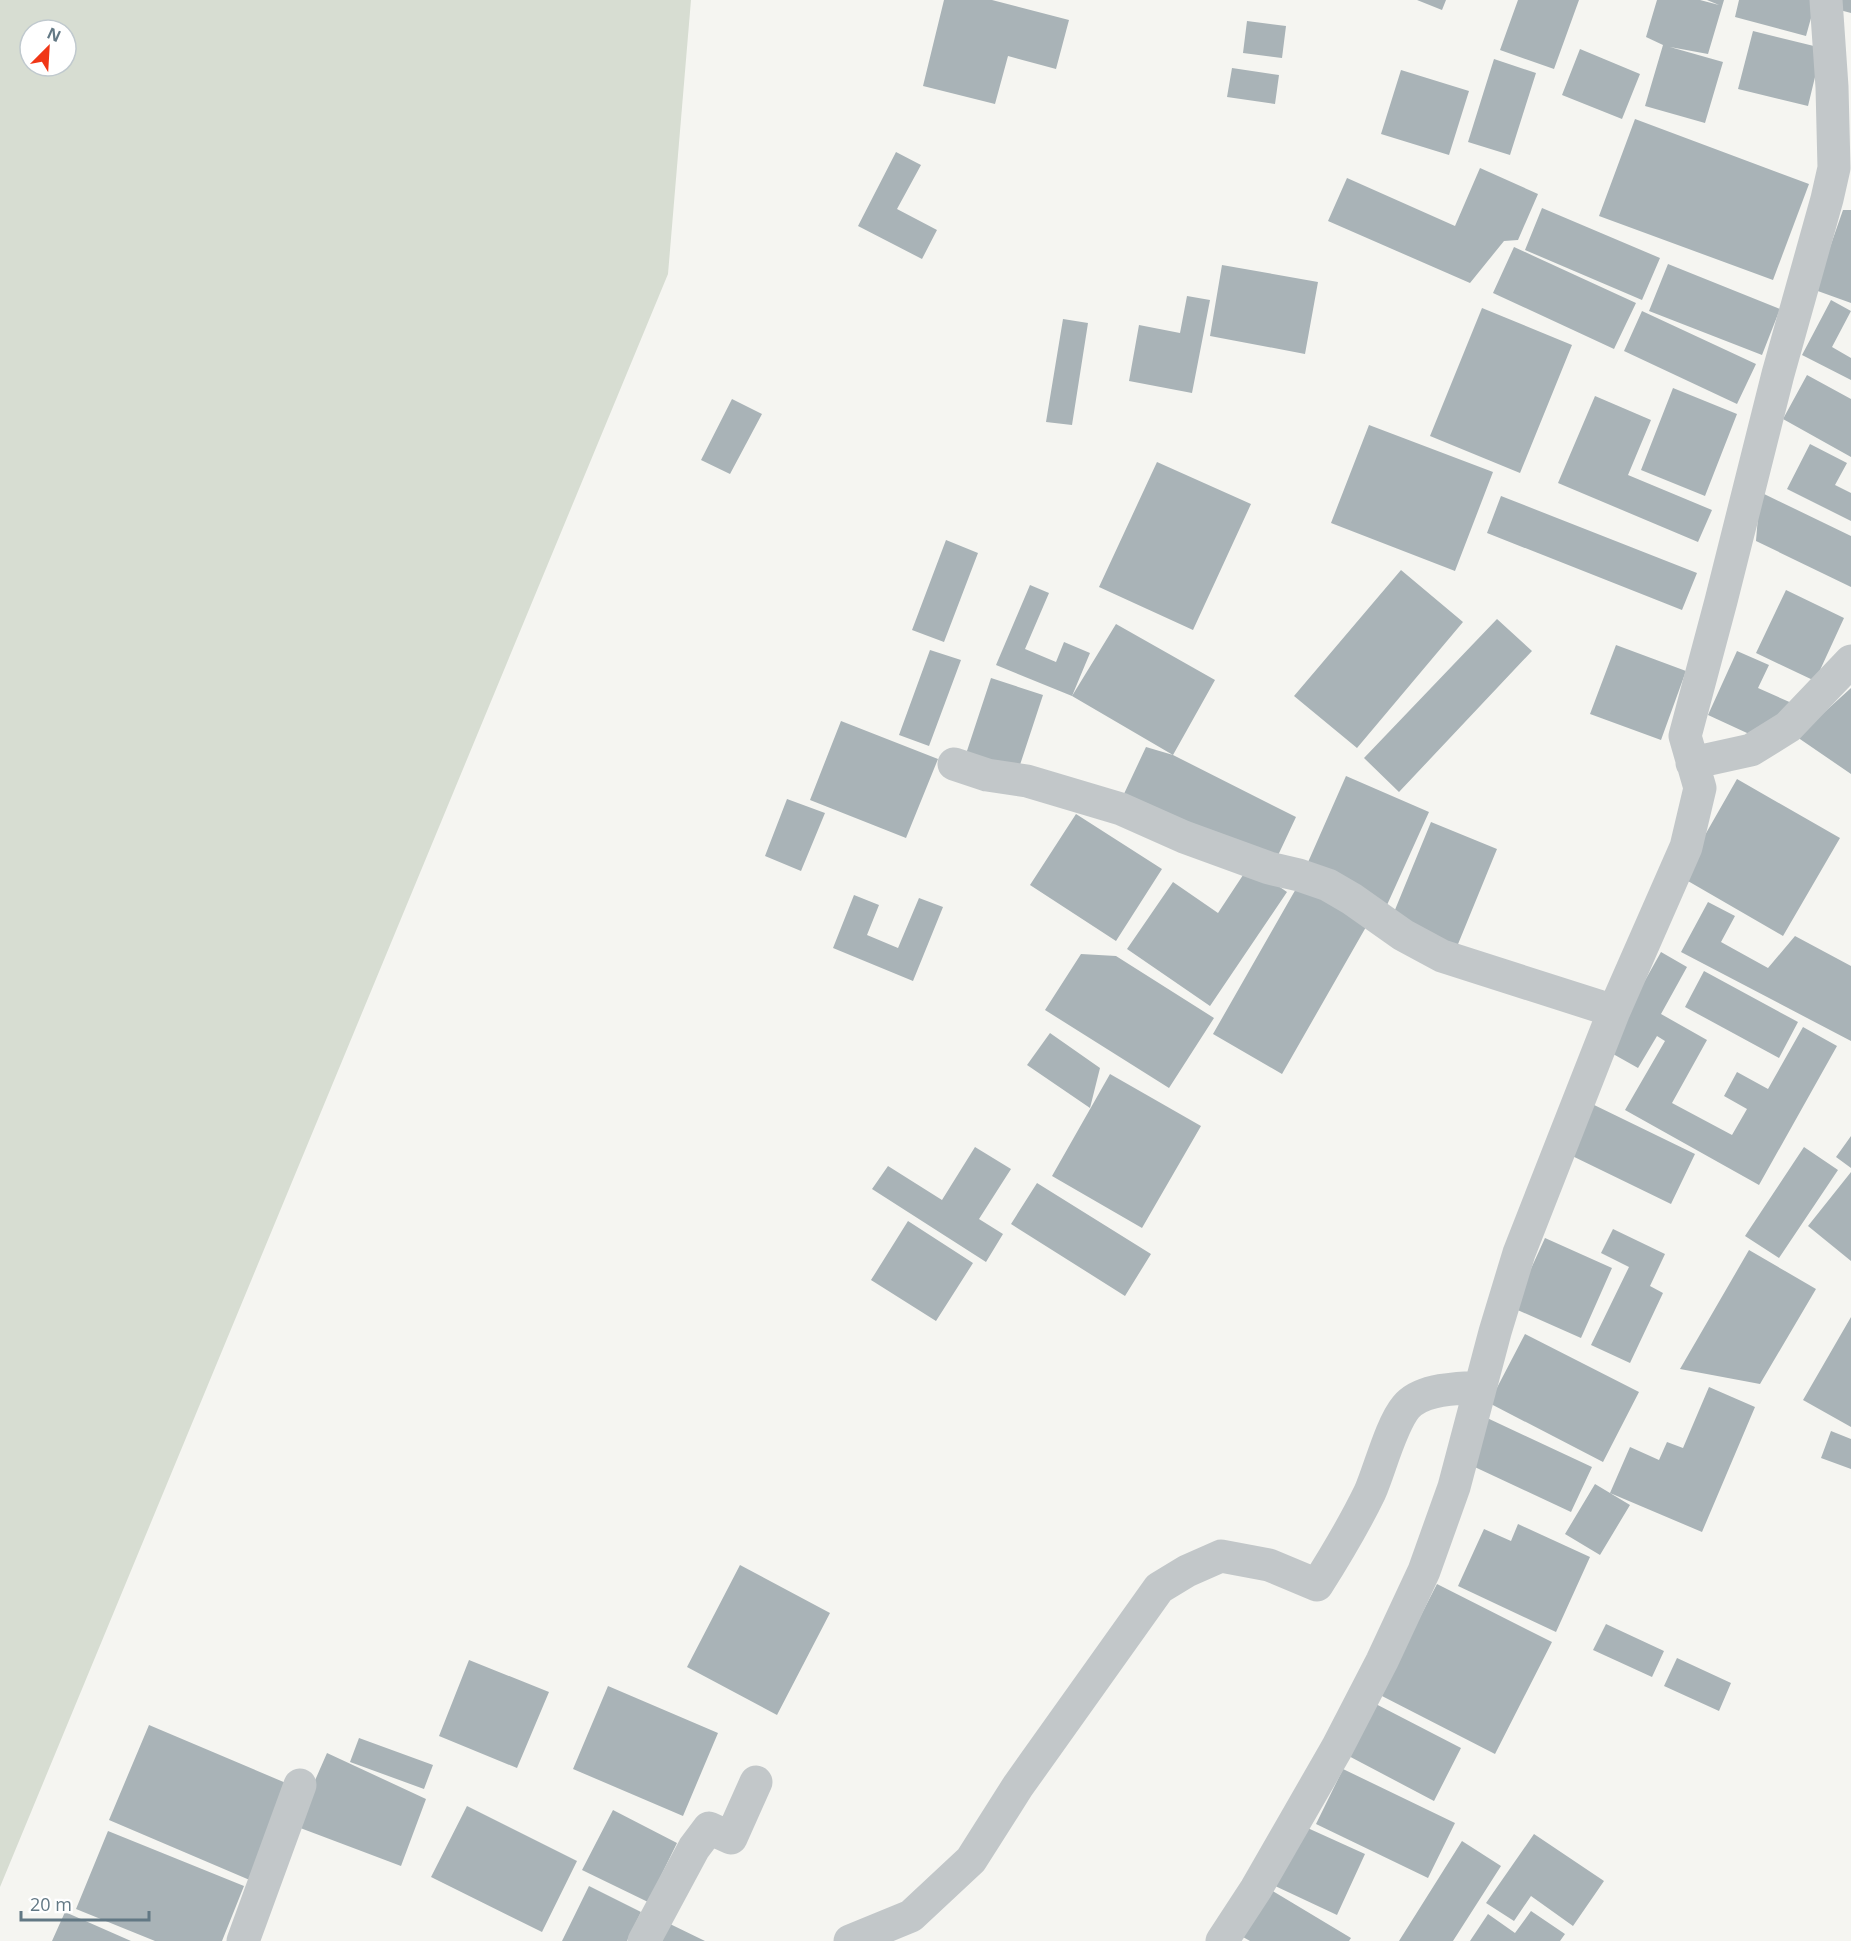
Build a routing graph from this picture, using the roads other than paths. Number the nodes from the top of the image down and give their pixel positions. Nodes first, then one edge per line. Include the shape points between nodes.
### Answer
1 (1826, 0) edge
2 (1842, 169) edge
3 (1851, 661) edge
4 (1692, 763) junction
5 (954, 764) dead end
6 (1614, 1011) junction
7 (1480, 1387) junction
8 (756, 1782) dead end
9 (300, 1785) dead end
10 (243, 1941) edge
11 (644, 1941) edge
12 (850, 1941) edge
13 (1222, 1941) edge

1 - 2 street
2 - 4 street via 1827,199 1778,374 1685,736
3 - 4 street via 1779,733 1751,750
4 - 6 street via 1700,789 1686,847
5 - 6 street via 1121,809 1184,837 1328,885 1402,935 1442,956
6 - 7 street via 1519,1252
7 - 12 street via 1430,1392 1407,1406 1370,1491 1317,1586 1269,1565 1221,1556 1160,1588 1018,1786 971,1860 911,1916
7 - 13 street via 1450,1498 1424,1571 1382,1661 1298,1817
8 - 11 street via 730,1838 709,1828 694,1848
9 - 10 street

